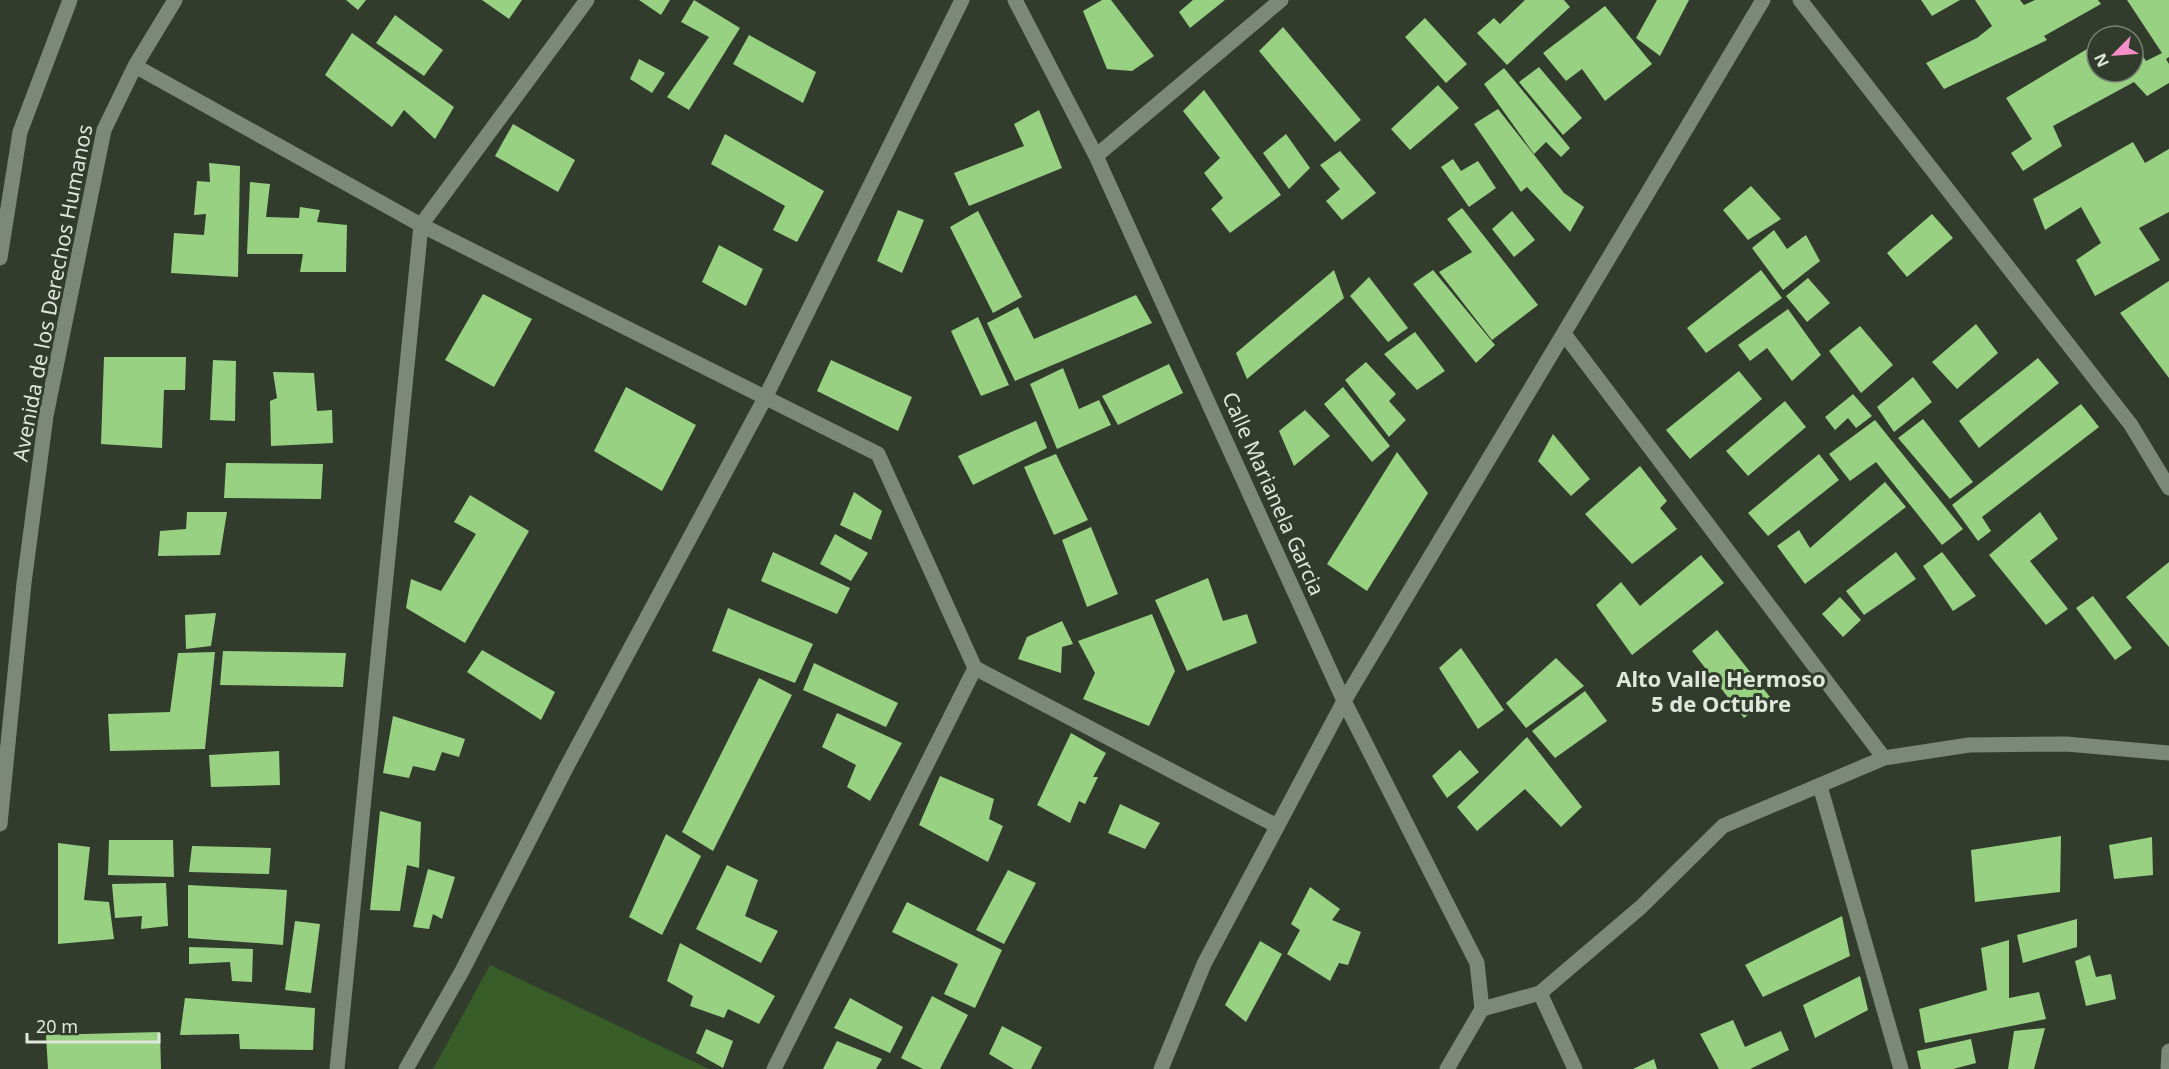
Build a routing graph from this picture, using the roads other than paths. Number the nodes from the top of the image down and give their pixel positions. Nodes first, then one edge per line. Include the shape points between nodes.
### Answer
1 (70, 0) edge
2 (175, 0) edge
3 (587, 0) edge
4 (962, 0) edge
5 (1015, 0) edge
6 (1281, 0) edge
7 (1763, 0) edge
8 (1800, 0) edge
9 (135, 66) junction
10 (1096, 156) junction
11 (421, 225) junction
12 (0, 258) edge
13 (1565, 335) junction
14 (765, 398) junction
15 (2168, 484) edge
16 (975, 668) junction
17 (1344, 701) junction
18 (2169, 753) edge
19 (1884, 758) junction
20 (1820, 786) junction
21 (0, 824) edge
22 (1277, 826) junction
23 (1540, 993) junction
24 (1482, 1009) junction
25 (2169, 1051) edge
26 (337, 1069) edge
27 (406, 1069) edge
28 (774, 1069) edge
29 (1161, 1069) edge
30 (1448, 1069) edge
31 (1575, 1069) edge
32 (1901, 1069) edge
33 (2168, 1069) edge

1 - 12 street via 20,132
2 - 9 street, Avenida de los Derechos Humanos
3 - 11 street
4 - 14 street
5 - 10 street, Calle Marianela Garcia
6 - 10 street
7 - 13 street
8 - 15 street via 2131,425
9 - 11 street
9 - 21 street, Avenida de los Derechos Humanos via 104,130 46,416 24,583
10 - 17 street, Calle Marianela Garcia
11 - 14 street
11 - 26 street
13 - 17 street
13 - 19 street
14 - 16 street via 878,454
14 - 27 street via 462,971
16 - 22 street
16 - 28 street
17 - 22 street
17 - 24 street, Calle Marianela Garcia via 1477,963
18 - 19 street via 2066,744 1969,745
19 - 20 street
20 - 23 street via 1723,826 1641,907
20 - 32 street
22 - 29 street via 1204,964
23 - 24 street
23 - 31 street
24 - 30 street
25 - 33 street

